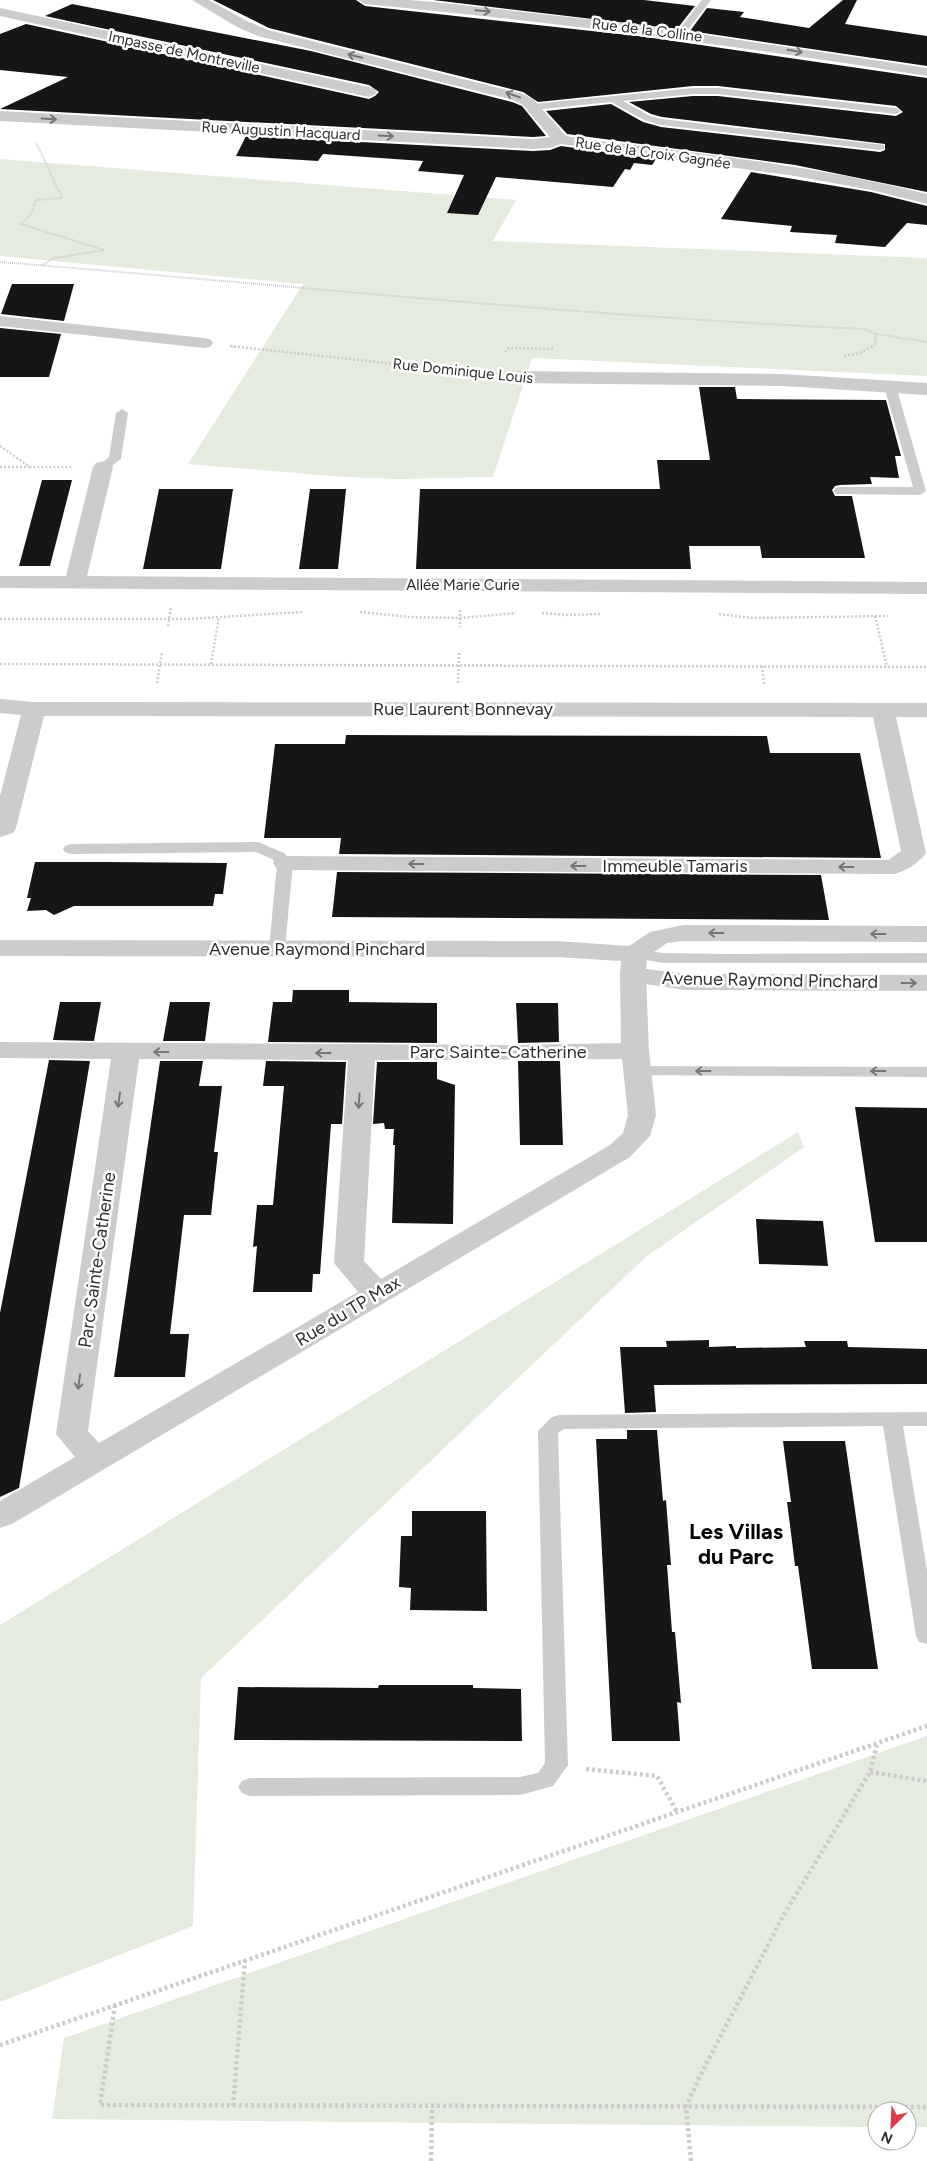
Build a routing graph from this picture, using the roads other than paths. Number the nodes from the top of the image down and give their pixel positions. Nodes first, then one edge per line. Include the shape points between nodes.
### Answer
1 (199, 0) edge
2 (365, 0) edge
3 (706, 0) edge
4 (0, 12) edge
5 (680, 34) junction
6 (927, 72) edge
7 (369, 92) dead end
8 (612, 99) junction
9 (533, 107) junction
10 (896, 111) dead end
11 (0, 116) edge
12 (560, 139) junction
13 (880, 146) dead end
14 (927, 199) edge
15 (0, 321) edge
16 (204, 343) road end
17 (513, 377) road end
18 (890, 386) junction
19 (927, 390) edge
20 (122, 413) dead end
21 (103, 467) joint
22 (840, 491) dead end
23 (0, 582) edge
24 (75, 582) junction
25 (927, 588) edge
26 (0, 706) edge
27 (34, 709) junction
28 (883, 710) junction
29 (927, 710) edge
30 (0, 830) edge
31 (71, 850) dead end
32 (285, 863) junction
33 (927, 934) edge
34 (0, 948) edge
35 (276, 948) junction
36 (927, 958) edge
37 (634, 965) junction
38 (927, 983) edge
39 (0, 1050) edge
40 (126, 1052) junction
41 (362, 1053) junction
42 (635, 1061) junction
43 (927, 1072) edge
44 (380, 1292) junction
45 (927, 1419) edge
46 (892, 1420) junction
47 (96, 1459) junction
48 (0, 1516) edge
49 (927, 1636) edge
50 (250, 1786) dead end

9 -> 1 street, Rue de la Croix Gagnée via 509,94 256,31
2 -> 5 street, Rue de la Colline
3 - 5 lane
4 - 7 street, Impasse de Montreville
5 -> 6 street, Rue de la Colline
8 - 9 lane
8 - 10 lane via 693,90 718,91
8 - 13 lane via 661,122
9 - 12 street, Rue de la Croix Gagnée
11 -> 12 street, Rue Augustin Hacquard via 533,144
12 - 14 street, Rue de la Croix Gagnée via 598,147 795,172
15 - 16 street
17 - 18 street, Rue Dominique Louis via 720,378
18 - 19 street, Rue Dominique Louis
18 - 22 lane via 920,492
20 - 21 lane via 115,459
21 - 24 street
23 - 24 street, Allée Marie Curie
24 - 25 street, Allée Marie Curie
26 - 27 street, Rue Laurent Bonnevay
27 - 28 street, Rue Laurent Bonnevay
27 - 30 street via 4,828
28 - 29 street, Rue Laurent Bonnevay
28 -> 32 street, Immeuble Tamaris via 914,853 894,867
31 - 32 lane via 258,847
32 - 35 lane
33 -> 37 street via 683,933 659,937
34 - 35 street, Avenue Raymond Pinchard
35 - 37 street, Avenue Raymond Pinchard via 557,949
36 - 37 lane, Avenue Raymond Pinchard via 663,958
37 -> 38 street, Avenue Raymond Pinchard via 686,982
37 - 42 street
39 - 40 street, Parc Sainte-Catherine
41 -> 40 street, Parc Sainte-Catherine
40 -> 47 street, Parc Sainte-Catherine via 72,1434
41 - 42 street, Parc Sainte-Catherine
41 -> 44 street via 349,1263 366,1283
43 -> 42 lane
42 - 44 street, Rue du TP Max via 642,1115 636,1136 620,1151
44 - 47 street, Rue du TP Max
45 - 46 lane
46 - 49 lane
46 - 50 lane via 559,1422 548,1431 557,1765 545,1780 520,1786
47 - 48 street, Rue du TP Max

